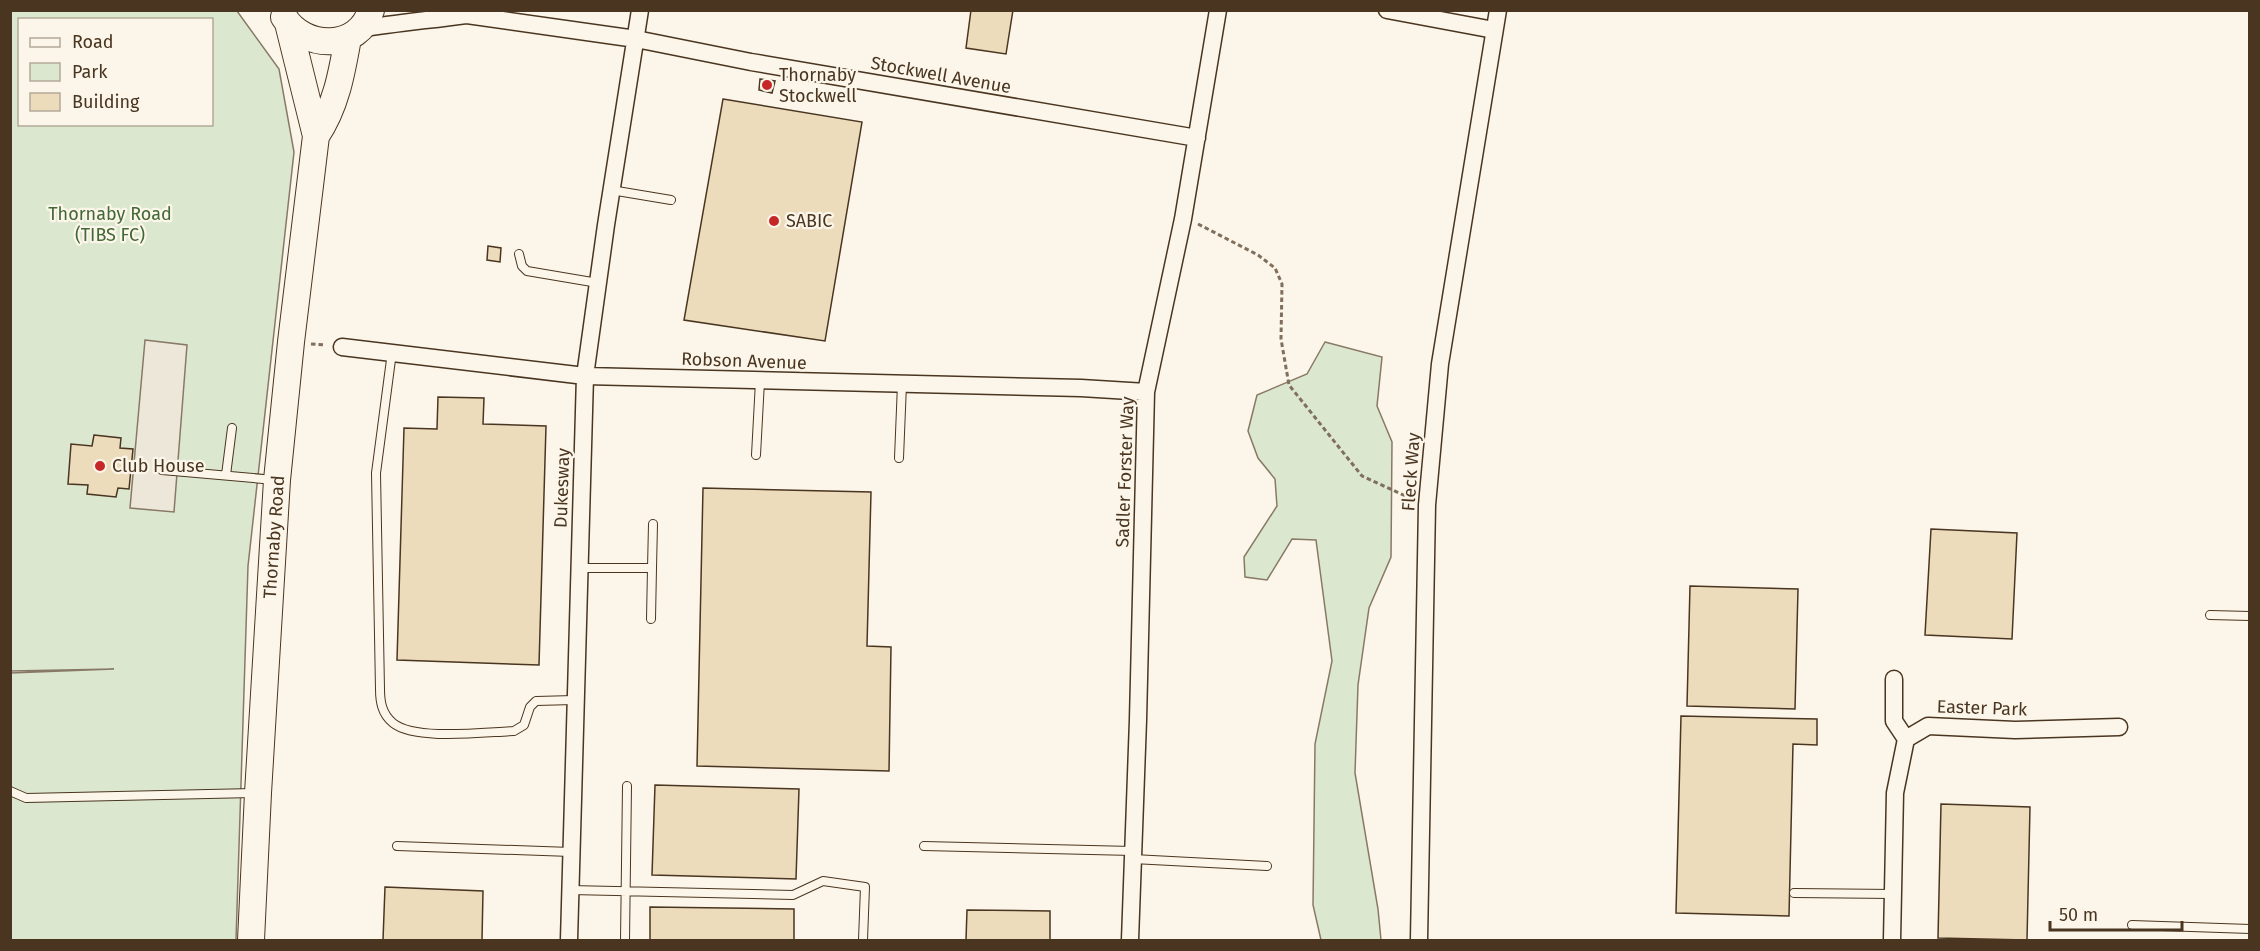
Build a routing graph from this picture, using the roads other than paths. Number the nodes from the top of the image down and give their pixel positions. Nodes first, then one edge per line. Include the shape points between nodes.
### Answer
1 (640, 10) edge
2 (1218, 10) edge
3 (1387, 10) edge
4 (1498, 10) edge
5 (1405, 12) edge
6 (459, 13) edge
7 (285, 17) edge
8 (360, 26) edge
9 (1494, 30) junction
10 (636, 39) junction
11 (316, 136) junction
12 (1197, 138) junction
13 (611, 190) junction
14 (671, 200) dead end
15 (519, 254) dead end
16 (598, 282) junction
17 (342, 347) road end
18 (392, 352) junction
19 (585, 376) junction
20 (760, 381) junction
21 (902, 384) junction
22 (1146, 392) junction
23 (232, 428) dead end
24 (756, 455) dead end
25 (899, 458) dead end
26 (162, 470) dead end
27 (226, 475) junction
28 (277, 480) junction
29 (653, 524) dead end
30 (579, 568) junction
31 (652, 568) junction
32 (2210, 615) dead end
33 (2250, 616) edge
34 (651, 619) dead end
35 (1894, 679) dead end
36 (574, 700) junction
37 (2119, 727) dead end
38 (1906, 739) junction
39 (627, 786) dead end
40 (10, 791) edge
41 (258, 793) junction
42 (397, 846) dead end
43 (924, 846) dead end
44 (571, 852) junction
45 (1133, 855) junction
46 (1268, 866) dead end
47 (570, 890) junction
48 (625, 890) junction
49 (1794, 893) dead end
50 (1893, 894) junction
51 (2132, 925) dead end
52 (2250, 929) edge
53 (251, 940) edge
54 (569, 940) edge
55 (625, 940) edge
56 (863, 940) edge
57 (1130, 940) edge
58 (1419, 940) edge
59 (1892, 940) edge

1 - 10 street, Dukesway
2 - 12 street, Sadler Forster Way
3 - 5 street
4 - 9 street, Fleck Way
5 - 9 street
6 - 8 street, Stockwell Avenue via 427,21
6 - 10 street, Stockwell Avenue
7 - 8 main road via 300,35 315,41 332,43
7 - 11 main road, Thornaby Road
8 - 11 main road, Thornaby Road via 326,121
9 - 58 street, Fleck Way via 1440,364 1427,505
10 - 12 street, Stockwell Avenue
10 - 13 street, Dukesway
11 - 28 main road, Thornaby Road
12 - 22 street, Sadler Forster Way
13 - 14 lane
13 - 16 street, Dukesway
15 - 16 lane via 527,271
16 - 19 street, Dukesway
17 - 18 street, Robson Avenue
18 - 19 street, Robson Avenue
18 - 36 lane via 376,473 380,702 385,714 400,727 421,733 514,731 524,725 536,701
19 - 20 street, Robson Avenue
19 - 30 street, Dukesway
20 - 21 street, Robson Avenue
20 - 24 lane
21 - 22 street, Robson Avenue
21 - 25 lane
22 - 45 street, Sadler Forster Way
23 - 27 lane
26 - 27 lane
27 - 28 lane
28 - 41 main road, Thornaby Road
29 - 31 lane
30 - 31 lane
30 - 36 street, Dukesway
31 - 34 lane
32 - 33 lane
35 - 38 street via 1894,721
36 - 44 street, Dukesway
37 - 38 street, Easter Park via 2015,730 1928,726
38 - 50 street via 1895,794
39 - 48 lane
40 - 41 lane via 26,798
41 - 53 main road, Thornaby Road
42 - 44 lane
43 - 45 lane
44 - 47 street, Dukesway
45 - 46 lane
45 - 57 street, Sadler Forster Way
47 - 48 lane
47 - 54 street, Dukesway
48 - 55 lane
48 - 56 lane via 793,895 823,881 865,887
49 - 50 lane
50 - 59 street
51 - 52 lane

